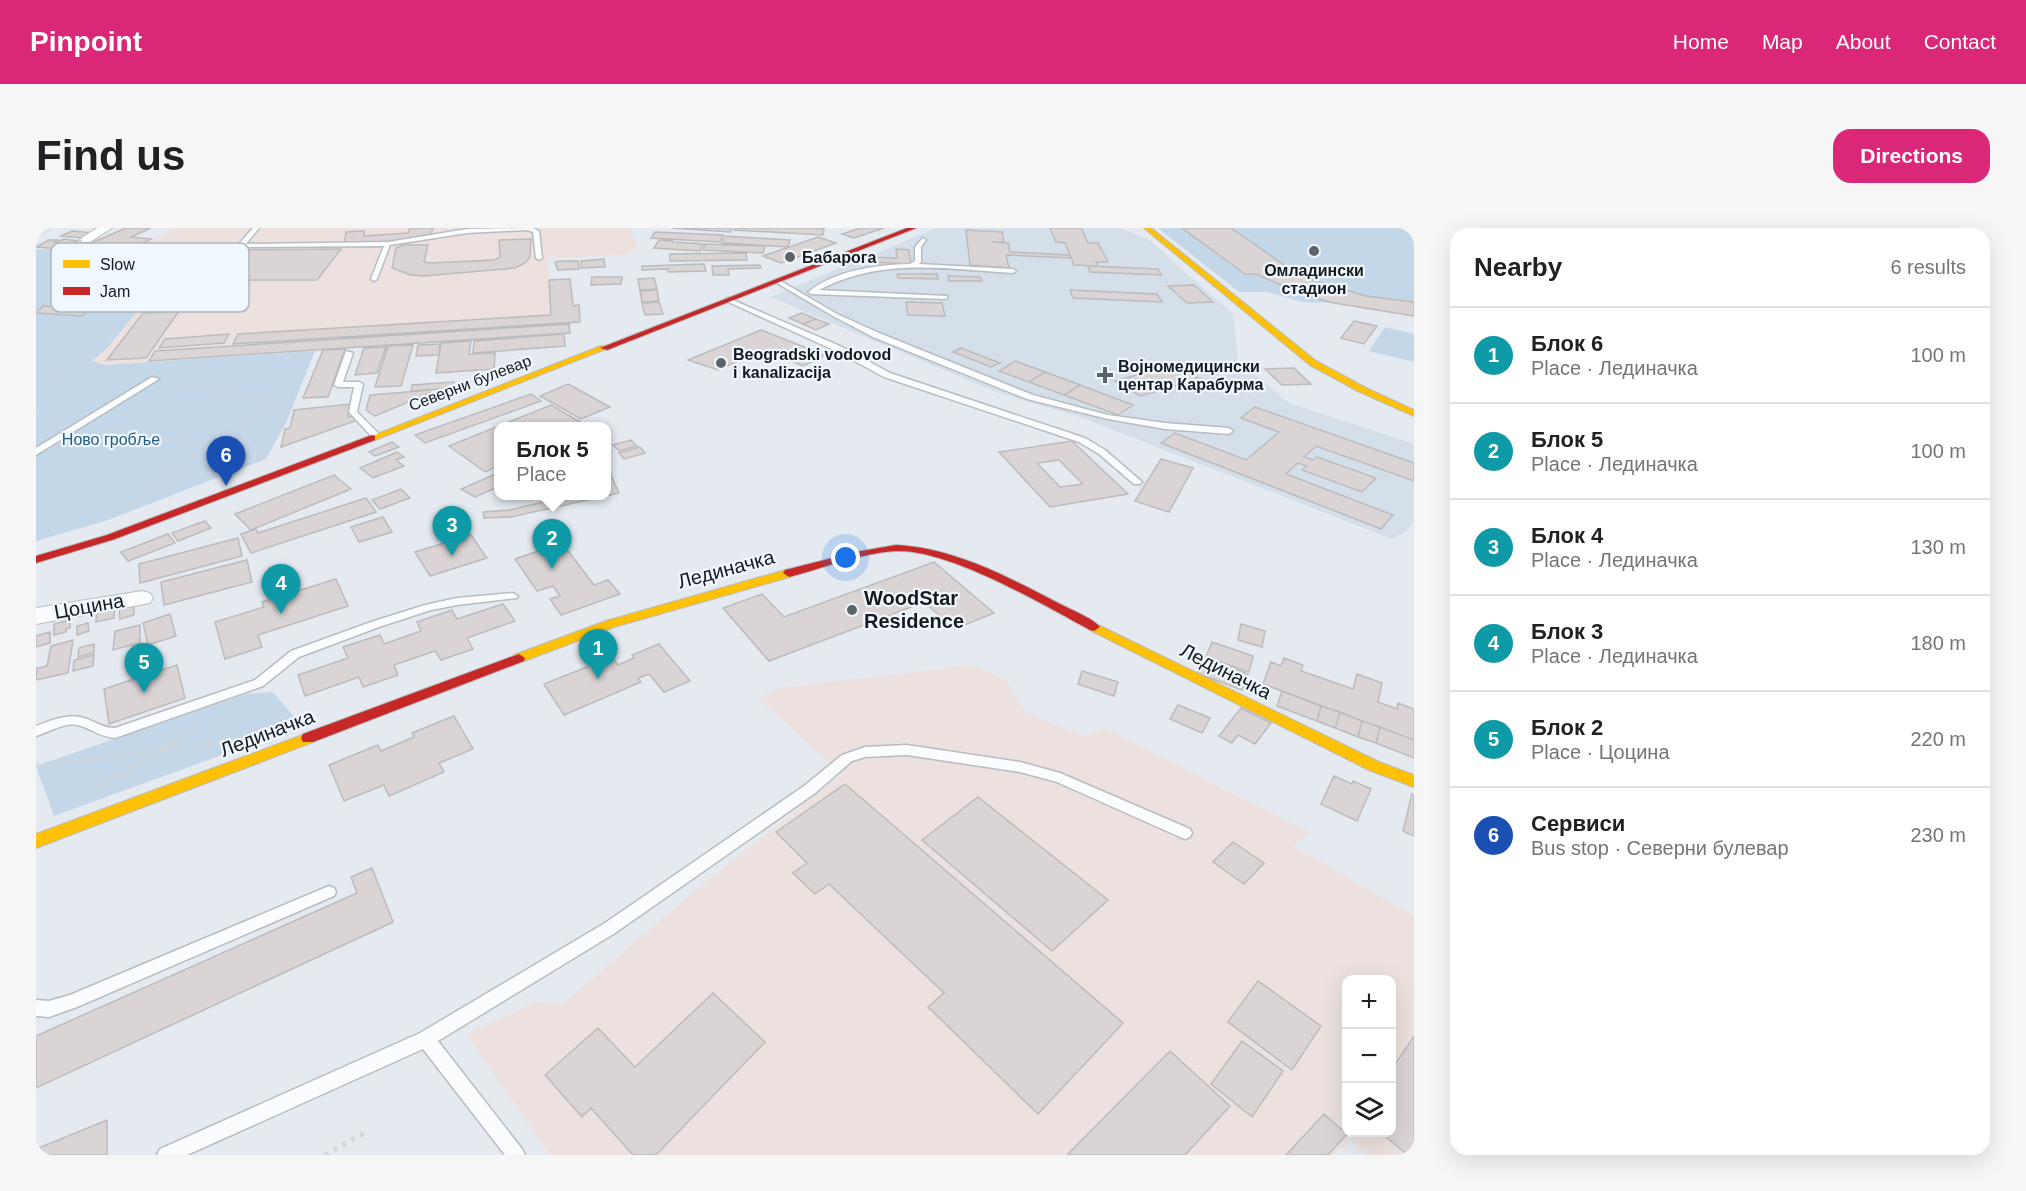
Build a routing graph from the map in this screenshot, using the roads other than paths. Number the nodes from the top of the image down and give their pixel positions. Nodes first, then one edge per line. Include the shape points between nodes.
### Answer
1 (106, 228) edge
2 (256, 228) edge
3 (913, 228) edge
4 (1147, 228) edge
5 (468, 230) edge
6 (86, 239) dead end
7 (923, 240) dead end
8 (243, 243) edge
9 (388, 244) junction
10 (249, 246) edge
11 (539, 258) dead end
12 (909, 267) junction
13 (1013, 271) dead end
14 (374, 279) dead end
15 (777, 281) junction
16 (795, 291) junction
17 (811, 292) junction
18 (945, 297) dead end
19 (728, 300) junction
20 (349, 353) dead end
21 (155, 379) road end
22 (1414, 413) edge
23 (1229, 430) dead end
24 (376, 436) junction
25 (36, 452) edge
26 (1137, 482) dead end
27 (36, 560) edge
28 (513, 596) dead end
29 (142, 598) dead end
30 (36, 616) edge
31 (36, 730) edge
32 (1414, 782) edge
33 (1185, 833) dead end
34 (36, 840) edge
35 (330, 892) dead end
36 (36, 1008) edge
37 (426, 1039) junction
38 (166, 1155) edge
39 (516, 1155) edge

1 - 6 street
2 - 8 lane
3 - 15 street, Северни булевар
4 - 22 street via 1313,363
5 - 9 lane
5 - 11 lane via 533,229
7 - 12 lane via 918,247 918,262
9 - 10 lane
9 - 14 lane
12 - 13 lane
12 - 17 lane via 858,272
15 - 16 lane
15 - 19 street, Северни булевар
16 - 17 lane
16 - 23 lane via 876,335 1030,397 1108,417
17 - 18 lane
19 - 24 street, Северни булевар
19 - 26 lane via 839,349 887,375 1082,440
20 - 24 lane via 338,385 359,384 353,412
21 - 25 lane
24 - 27 street, Северни булевар via 118,534
28 - 31 lane via 490,595 435,605 295,654 259,683 115,733 99,732 78,721
29 - 30 street, Цоцина
32 - 34 street, Лединачка via 1374,766 1003,581 938,554 898,548 745,584 610,624
33 - 37 lane via 1060,778 1020,767 907,750 865,752 847,758 809,790 610,928
35 - 36 lane via 71,1002 49,1009
37 - 38 lane
37 - 39 lane

